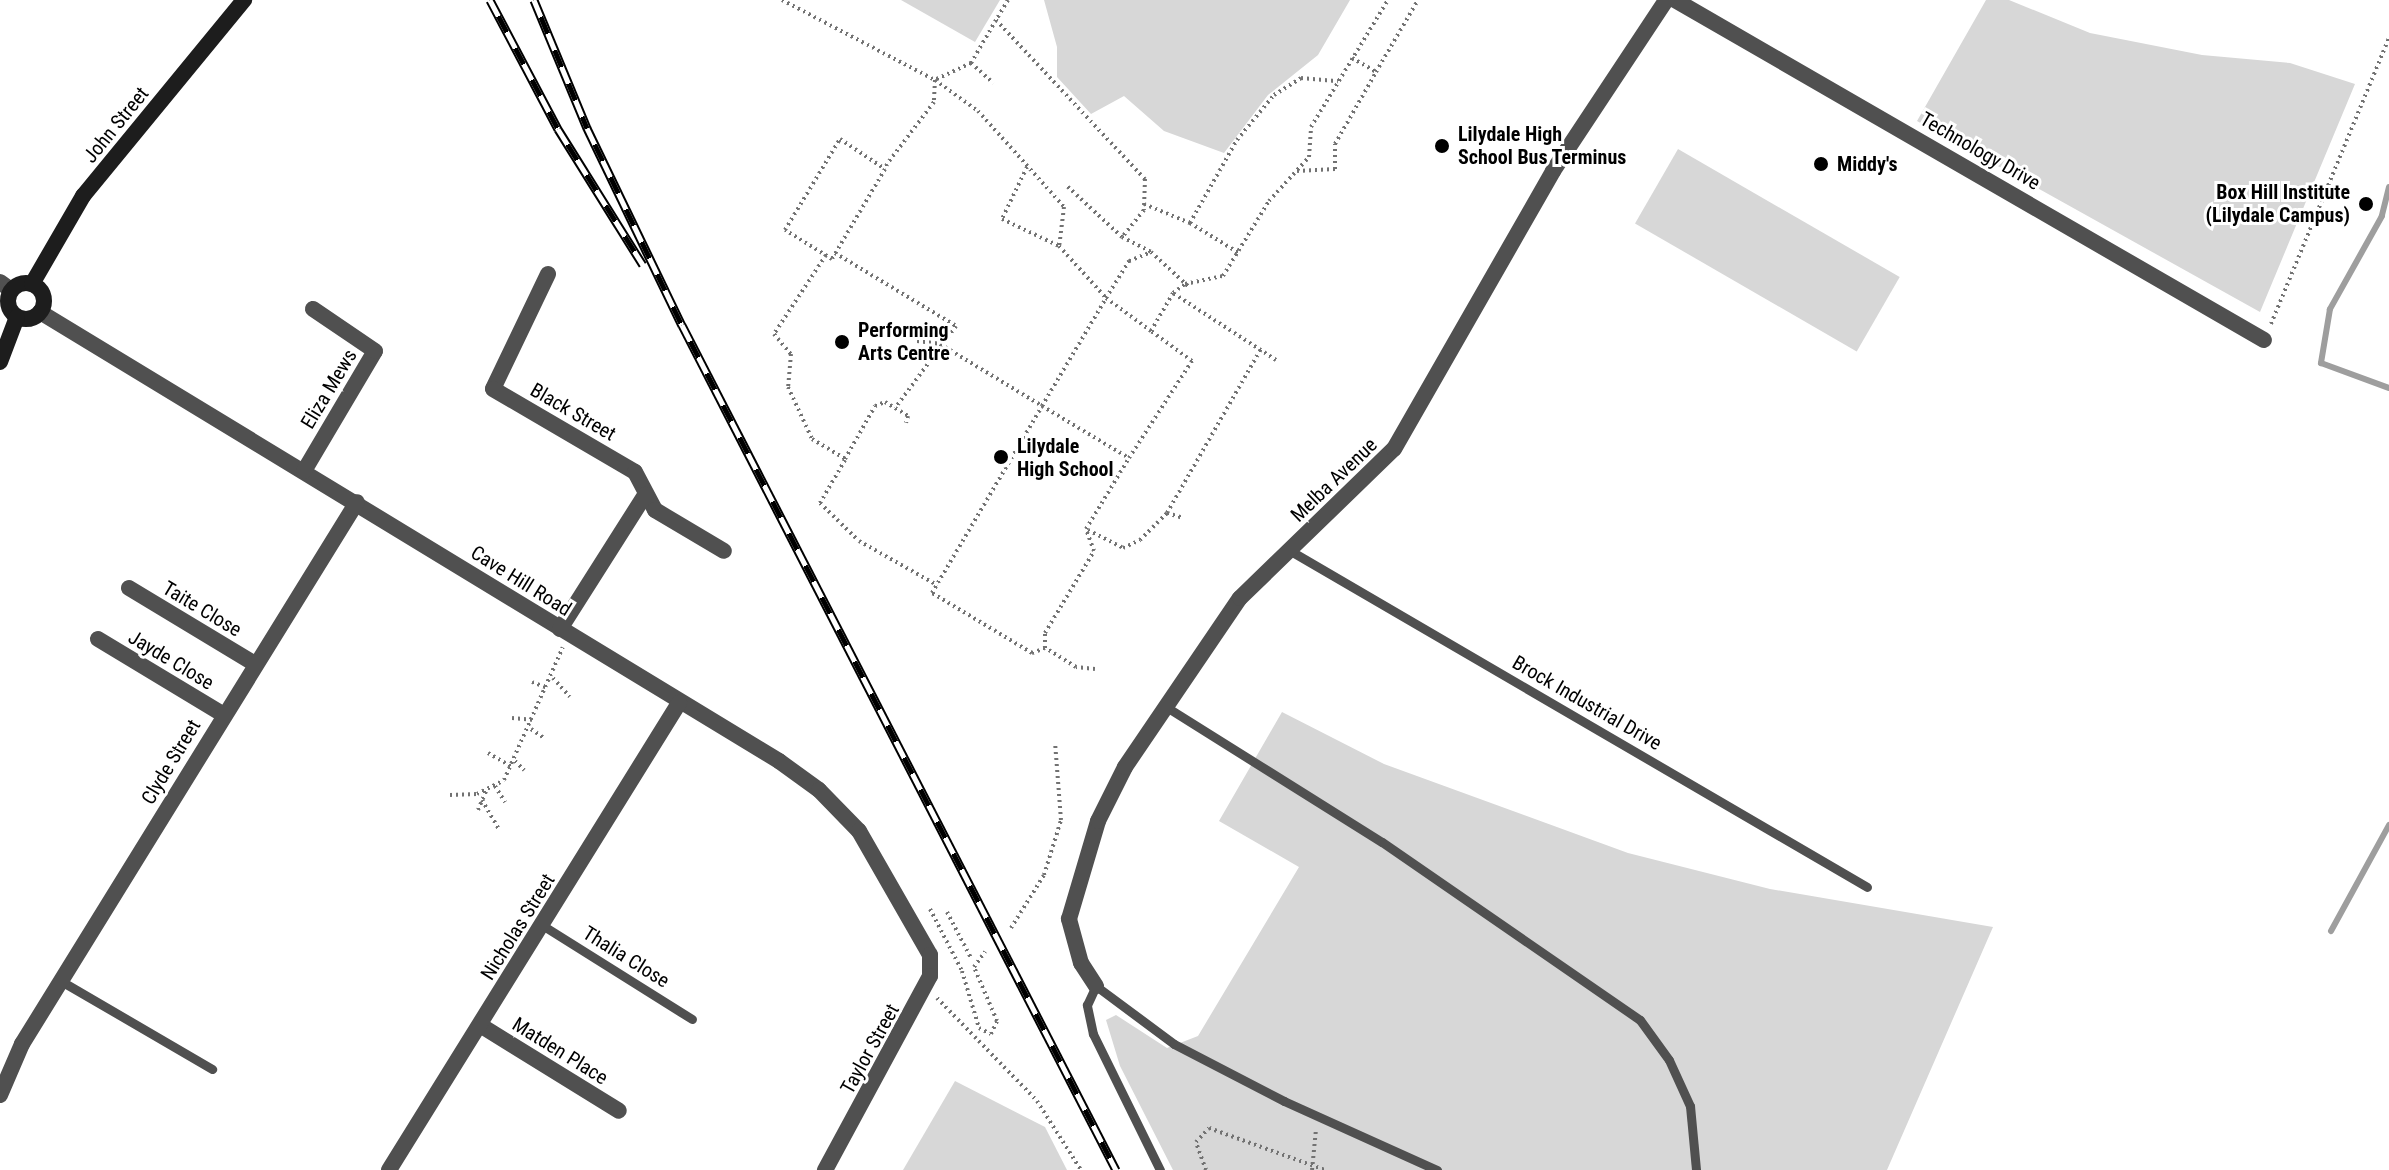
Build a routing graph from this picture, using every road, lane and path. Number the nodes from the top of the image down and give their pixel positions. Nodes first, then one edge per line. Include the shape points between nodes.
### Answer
1 (244, 0) edge
2 (782, 0) edge
3 (1008, 0) edge
4 (1388, 0) edge
5 (1418, 0) edge
6 (1666, 0) edge
7 (1675, 0) edge
8 (996, 20) junction
9 (2389, 37) edge
10 (1352, 58) junction
11 (971, 63) junction
12 (1376, 72) junction
13 (935, 80) junction
14 (1339, 81) junction
15 (993, 83) dead end
16 (1028, 166) junction
17 (885, 169) junction
18 (1297, 171) junction
19 (1067, 186) dead end
20 (1144, 204) junction
21 (1190, 223) junction
22 (1122, 237) junction
23 (1059, 246) junction
24 (1151, 252) junction
25 (835, 253) junction
26 (1239, 254) junction
27 (826, 255) junction
28 (548, 274) dead end
29 (32, 284) junction
30 (1187, 285) junction
31 (6, 286) edge
32 (1173, 293) junction
33 (1106, 298) junction
34 (313, 309) dead end
35 (40, 312) junction
36 (17, 317) junction
37 (1151, 331) junction
38 (2264, 340) joint
39 (917, 341) dead end
40 (940, 344) junction
41 (1261, 348) junction
42 (1276, 360) dead end
43 (0, 362) edge
44 (1042, 406) junction
45 (895, 408) junction
46 (906, 423) dead end
47 (1129, 458) junction
48 (845, 459) junction
49 (304, 471) junction
50 (645, 495) junction
51 (357, 502) junction
52 (1167, 513) junction
53 (1183, 518) dead end
54 (1086, 529) junction
55 (1289, 550) junction
56 (724, 551) dead end
57 (937, 585) junction
58 (129, 588) dead end
59 (564, 631) junction
60 (98, 639) dead end
61 (1045, 648) junction
62 (255, 664) junction
63 (1095, 669) dead end
64 (552, 678) junction
65 (532, 682) dead end
66 (548, 688) junction
67 (570, 697) dead end
68 (679, 703) junction
69 (1168, 708) junction
70 (224, 715) junction
71 (512, 718) dead end
72 (535, 720) junction
73 (531, 729) junction
74 (544, 738) dead end
75 (1055, 742) dead end
76 (488, 753) dead end
77 (515, 761) junction
78 (512, 767) junction
79 (524, 770) dead end
80 (495, 786) junction
81 (486, 791) junction
82 (450, 795) dead end
83 (482, 800) junction
84 (505, 802) dead end
85 (478, 810) dead end
86 (499, 830) dead end
87 (1867, 887) dead end
88 (930, 909) dead end
89 (947, 912) dead end
90 (542, 925) junction
91 (1011, 928) dead end
92 (924, 943) joint
93 (985, 952) dead end
94 (971, 958) dead end
95 (61, 981) junction
96 (1096, 986) junction
97 (925, 987) junction
98 (692, 1019) dead end
99 (480, 1025) junction
100 (22, 1044) junction
101 (0, 1065) edge
102 (212, 1069) dead end
103 (0, 1095) edge
104 (619, 1111) dead end
105 (1321, 1118) junction
106 (1312, 1168) edge
107 (389, 1170) edge
108 (825, 1170) edge
109 (1081, 1170) edge
110 (1160, 1170) edge
111 (1206, 1170) edge
112 (1325, 1170) edge
113 (1437, 1170) edge
114 (1696, 1170) edge

1 - 29 main road, John Street via 83,196
2 - 13 path
3 - 8 path
4 - 10 path
5 - 12 path
6 - 55 street, Melba Avenue via 1553,171 1394,449
7 - 38 street, Technology Drive
8 - 11 path
8 - 20 path via 1145,179
9 - 38 path
10 - 12 path
10 - 14 path
11 - 13 path
11 - 15 path
12 - 18 path via 1335,144 1335,169
13 - 16 path via 978,111
13 - 17 path via 934,102
14 - 18 path via 1311,127 1309,157
14 - 21 path via 1301,78 1274,95 1237,140
16 - 23 path via 1064,207
16 - 23 path via 1002,219
17 - 25 path
17 - 27 path via 840,139 785,230
18 - 26 path via 1269,201
19 - 22 path
20 - 21 path
20 - 22 path
21 - 26 path
22 - 24 path
23 - 33 path
24 - 30 path
24 - 33 path via 1129,261
25 - 27 path via 832,259
25 - 40 path via 956,326
26 - 30 path via 1223,276
27 - 48 path via 774,334 791,354 788,387 812,439
28 - 50 street, Black Street via 493,389 635,472
29 - 31 main road
29 - 35 main road via 44,298
30 - 32 path
31 - 36 main road via 7,303
32 - 37 path
32 - 41 path
33 - 37 path
33 - 44 path
34 - 49 street, Eliza Mews via 375,351
35 - 36 main road via 29,319
35 - 49 street, Cave Hill Road
36 - 43 main road
37 - 47 path via 1192,361
39 - 40 path
40 - 44 path
40 - 45 path
41 - 42 path
41 - 52 path
44 - 47 path
44 - 57 path
45 - 46 path via 908,416
45 - 48 path via 885,402 875,406
47 - 54 path
48 - 57 path via 820,503 859,541
49 - 51 street, Cave Hill Road
50 - 56 street, Black Street via 655,510
50 - 59 street
51 - 59 street, Cave Hill Road
51 - 62 street, Clyde Street
52 - 53 path
52 - 54 path via 1140,540 1123,548
54 - 61 path via 1094,551 1045,633
55 - 69 street, Melba Avenue via 1223,620
55 - 87 lane, Brock Industrial Drive
57 - 61 path via 932,593 1032,653
58 - 62 street, Taite Close
59 - 64 path
59 - 68 street, Cave Hill Road
60 - 70 street, Jayde Close
61 - 63 path via 1076,667
62 - 70 street, Clyde Street
64 - 66 path
64 - 67 path
65 - 66 path
66 - 72 path
68 - 90 street, Nicholas Street
68 - 92 street, Cave Hill Road via 819,790 859,831
69 - 96 street, Melba Avenue via 1125,767 1098,821 1075,889 1069,919 1081,963
69 - 114 lane via 1382,842 1640,1020 1669,1060 1690,1106
70 - 95 street, Clyde Street
71 - 72 path
72 - 73 path
73 - 74 path
73 - 77 path
75 - 91 path via 1059,830 1044,875
76 - 78 path
77 - 78 path
77 - 79 path
78 - 80 path
80 - 81 path
80 - 84 path
81 - 82 path
81 - 83 path
83 - 85 path
83 - 86 path
88 - 93 path via 962,971 979,1028 991,1034 997,1021 974,967
89 - 94 path
90 - 98 lane, Thalia Close
90 - 99 street, Nicholas Street
92 - 97 street, Taylor Street via 930,955
95 - 100 street, Clyde Street
95 - 102 lane
96 - 105 lane via 1174,1044
96 - 110 lane via 1087,1005 1093,1034
97 - 108 street, Taylor Street
97 - 109 path via 1037,1101
99 - 104 street, Matden Place
99 - 107 street, Nicholas Street
100 - 101 street, Clyde Street
100 - 103 street, Clyde Street
105 - 106 path via 1314,1134
105 - 113 lane
106 - 111 path via 1209,1128 1196,1142
106 - 112 path

